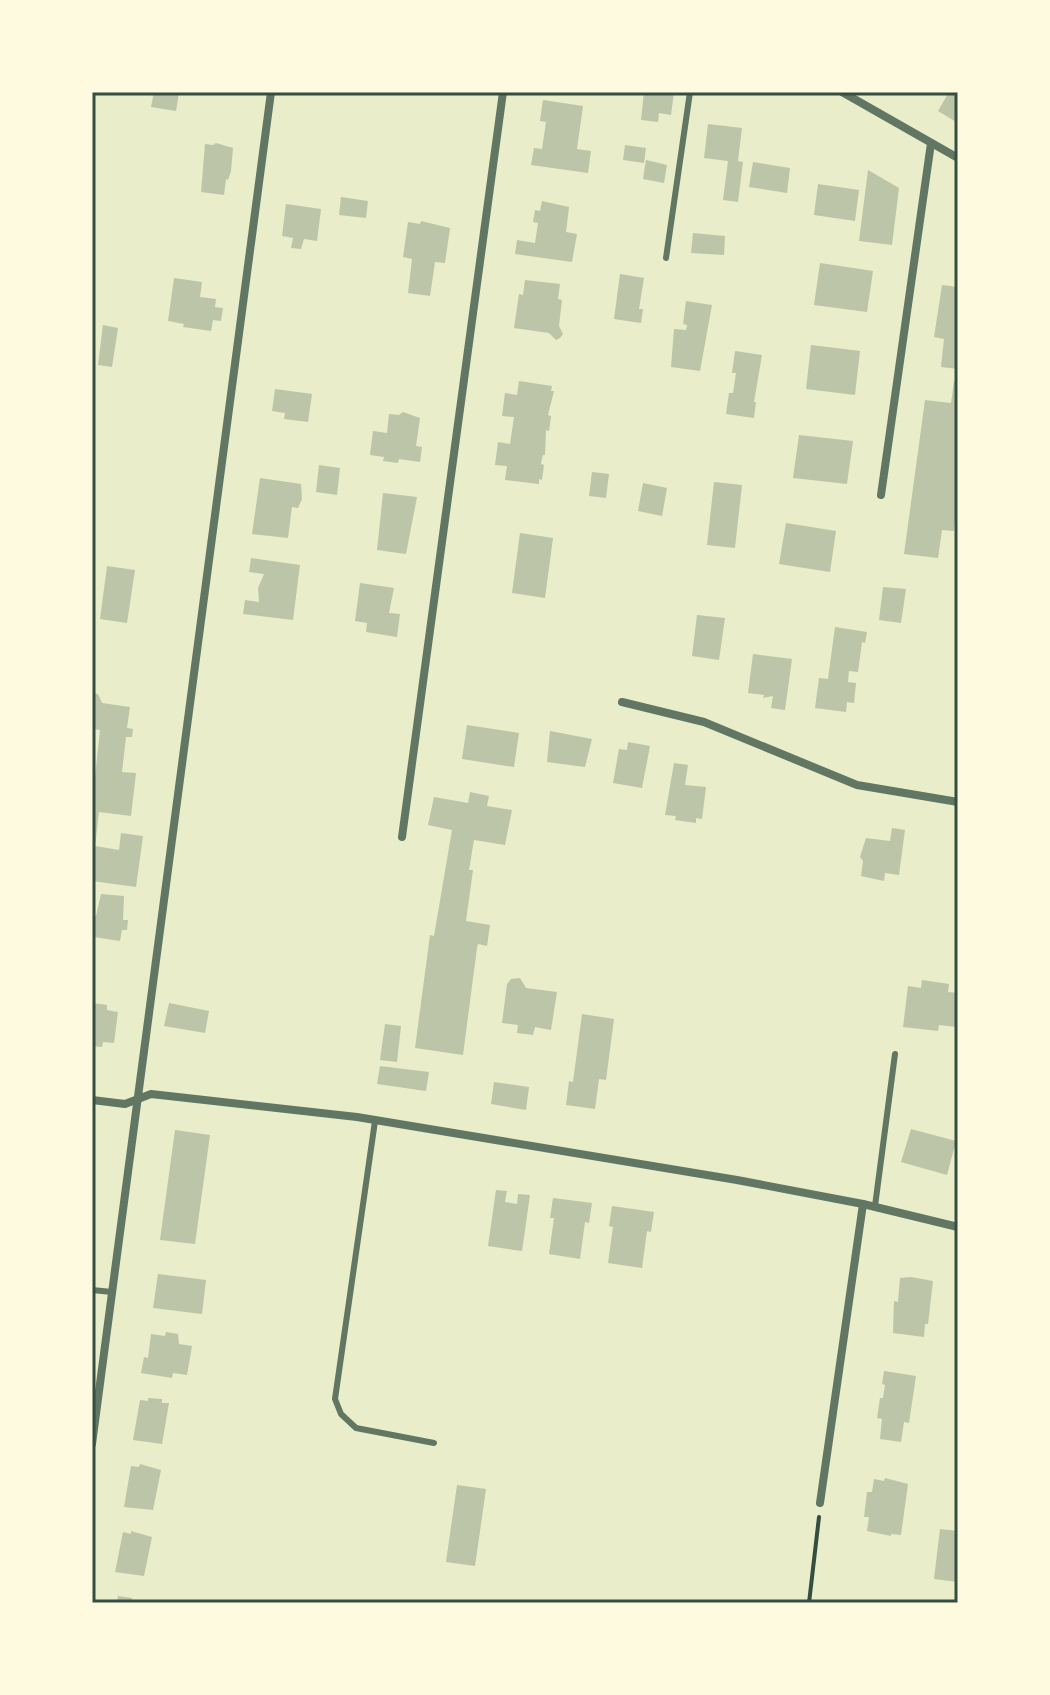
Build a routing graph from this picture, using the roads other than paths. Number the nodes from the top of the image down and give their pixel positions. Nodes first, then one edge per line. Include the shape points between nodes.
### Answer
1 (271, 92) edge
2 (503, 92) edge
3 (690, 92) edge
4 (842, 92) edge
5 (931, 143) junction
6 (958, 158) edge
7 (666, 258) dead end
8 (881, 495) dead end
9 (622, 702) dead end
10 (958, 802) edge
11 (402, 837) dead end
12 (895, 1054) dead end
13 (139, 1098) junction
14 (92, 1100) edge
15 (375, 1121) junction
16 (863, 1204) junction
17 (875, 1206) junction
18 (958, 1227) edge
19 (92, 1290) edge
20 (112, 1292) junction
21 (434, 1443) dead end
22 (92, 1444) edge
23 (820, 1503) road end

1 - 13 street
2 - 11 street
3 - 7 lane
4 - 5 street
5 - 6 street
5 - 8 street
9 - 10 street via 704,722 857,785
12 - 17 lane
13 - 14 street via 125,1104
13 - 15 street via 151,1094
13 - 20 street
15 - 16 street
15 - 21 lane via 335,1399 356,1428
16 - 17 street
16 - 23 street
17 - 18 street
19 - 20 lane
20 - 22 street

